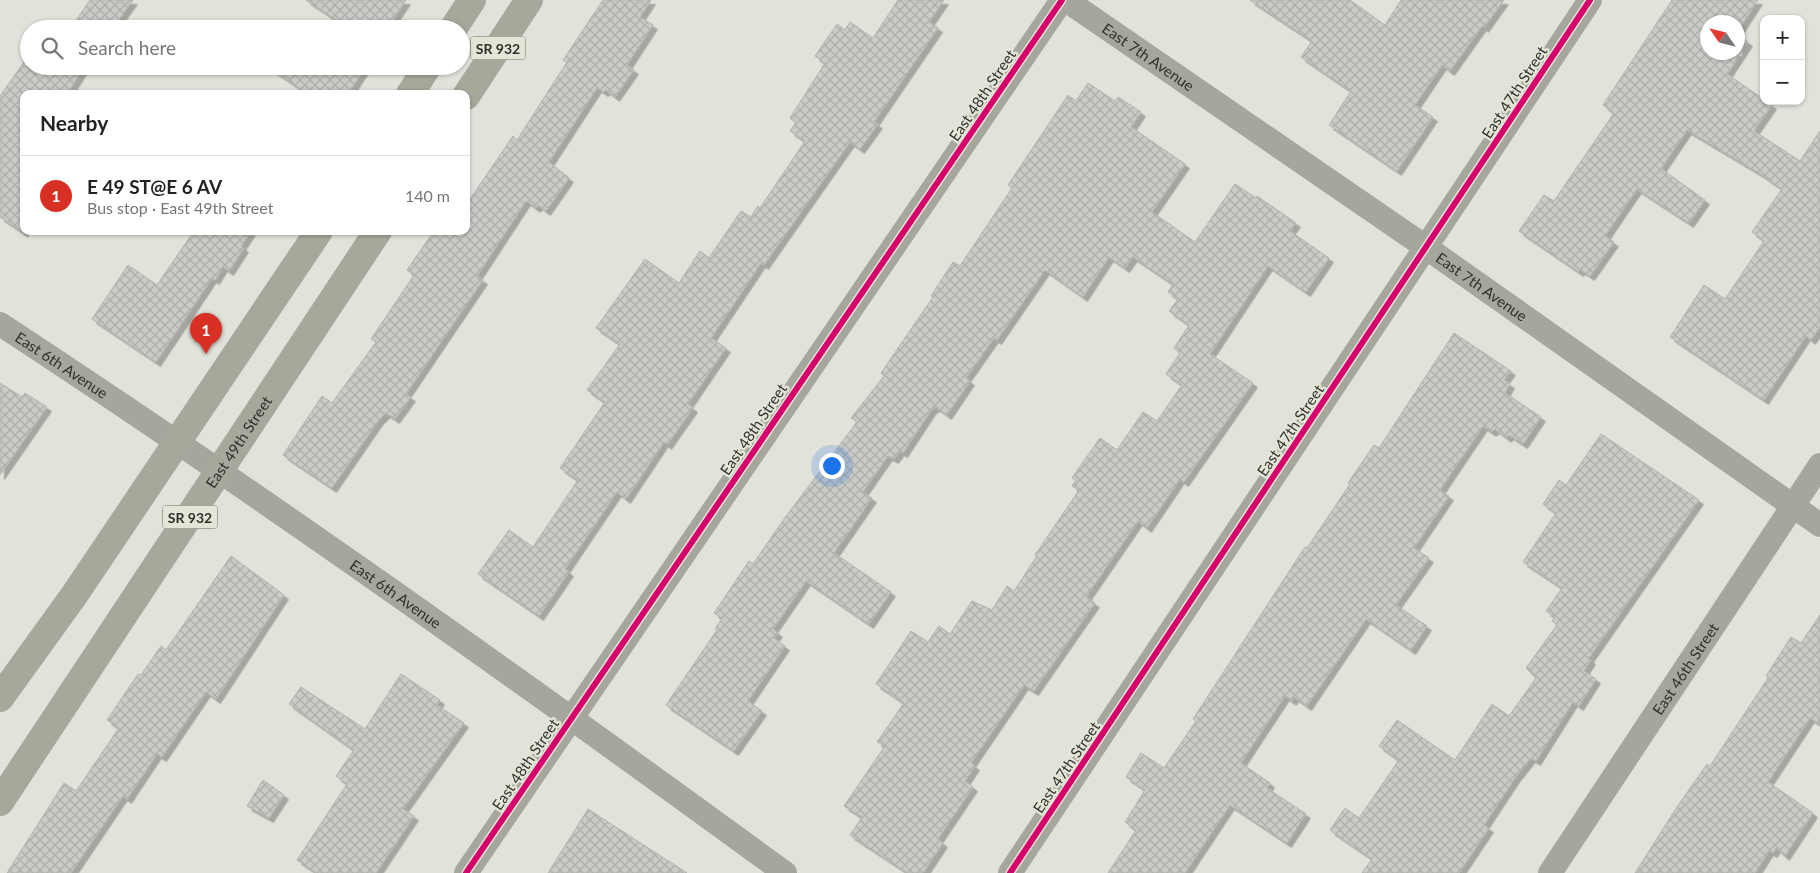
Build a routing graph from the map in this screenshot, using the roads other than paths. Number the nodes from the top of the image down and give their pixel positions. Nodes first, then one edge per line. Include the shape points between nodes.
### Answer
1 (472, 0) edge
2 (529, 0) edge
3 (1062, 0) edge
4 (1066, 0) edge
5 (1590, 0) edge
6 (459, 20) edge
7 (422, 75) edge
8 (413, 90) edge
9 (470, 90) edge
10 (316, 235) edge
11 (375, 235) edge
12 (1427, 248) junction
13 (0, 324) edge
14 (179, 442) junction
15 (1820, 465) edge
16 (221, 470) junction
17 (1792, 507) junction
18 (1820, 524) edge
19 (0, 698) edge
20 (571, 718) junction
21 (0, 802) edge
22 (466, 873) edge
23 (785, 873) edge
24 (1010, 873) edge
25 (1550, 873) edge

1 - 6 main road, SR 932
2 - 9 main road, SR 932
3 - 20 street, East 48th Street
4 - 12 street, East 7th Avenue
5 - 12 street, East 47th Street
7 - 8 main road
10 - 14 main road, SR 932
11 - 16 main road, East 49th Street / SR 932
12 - 17 street, East 7th Avenue
12 - 24 street, East 47th Street
13 - 14 street, East 6th Avenue
14 - 16 street, East 6th Avenue
14 - 19 main road, SR 932
15 - 17 street, East 46th Street
16 - 20 street, East 6th Avenue
16 - 21 main road, East 49th Street / SR 932
17 - 18 street, East 7th Avenue
17 - 25 street, East 46th Street
20 - 22 street, East 48th Street
20 - 23 street, East 6th Avenue

